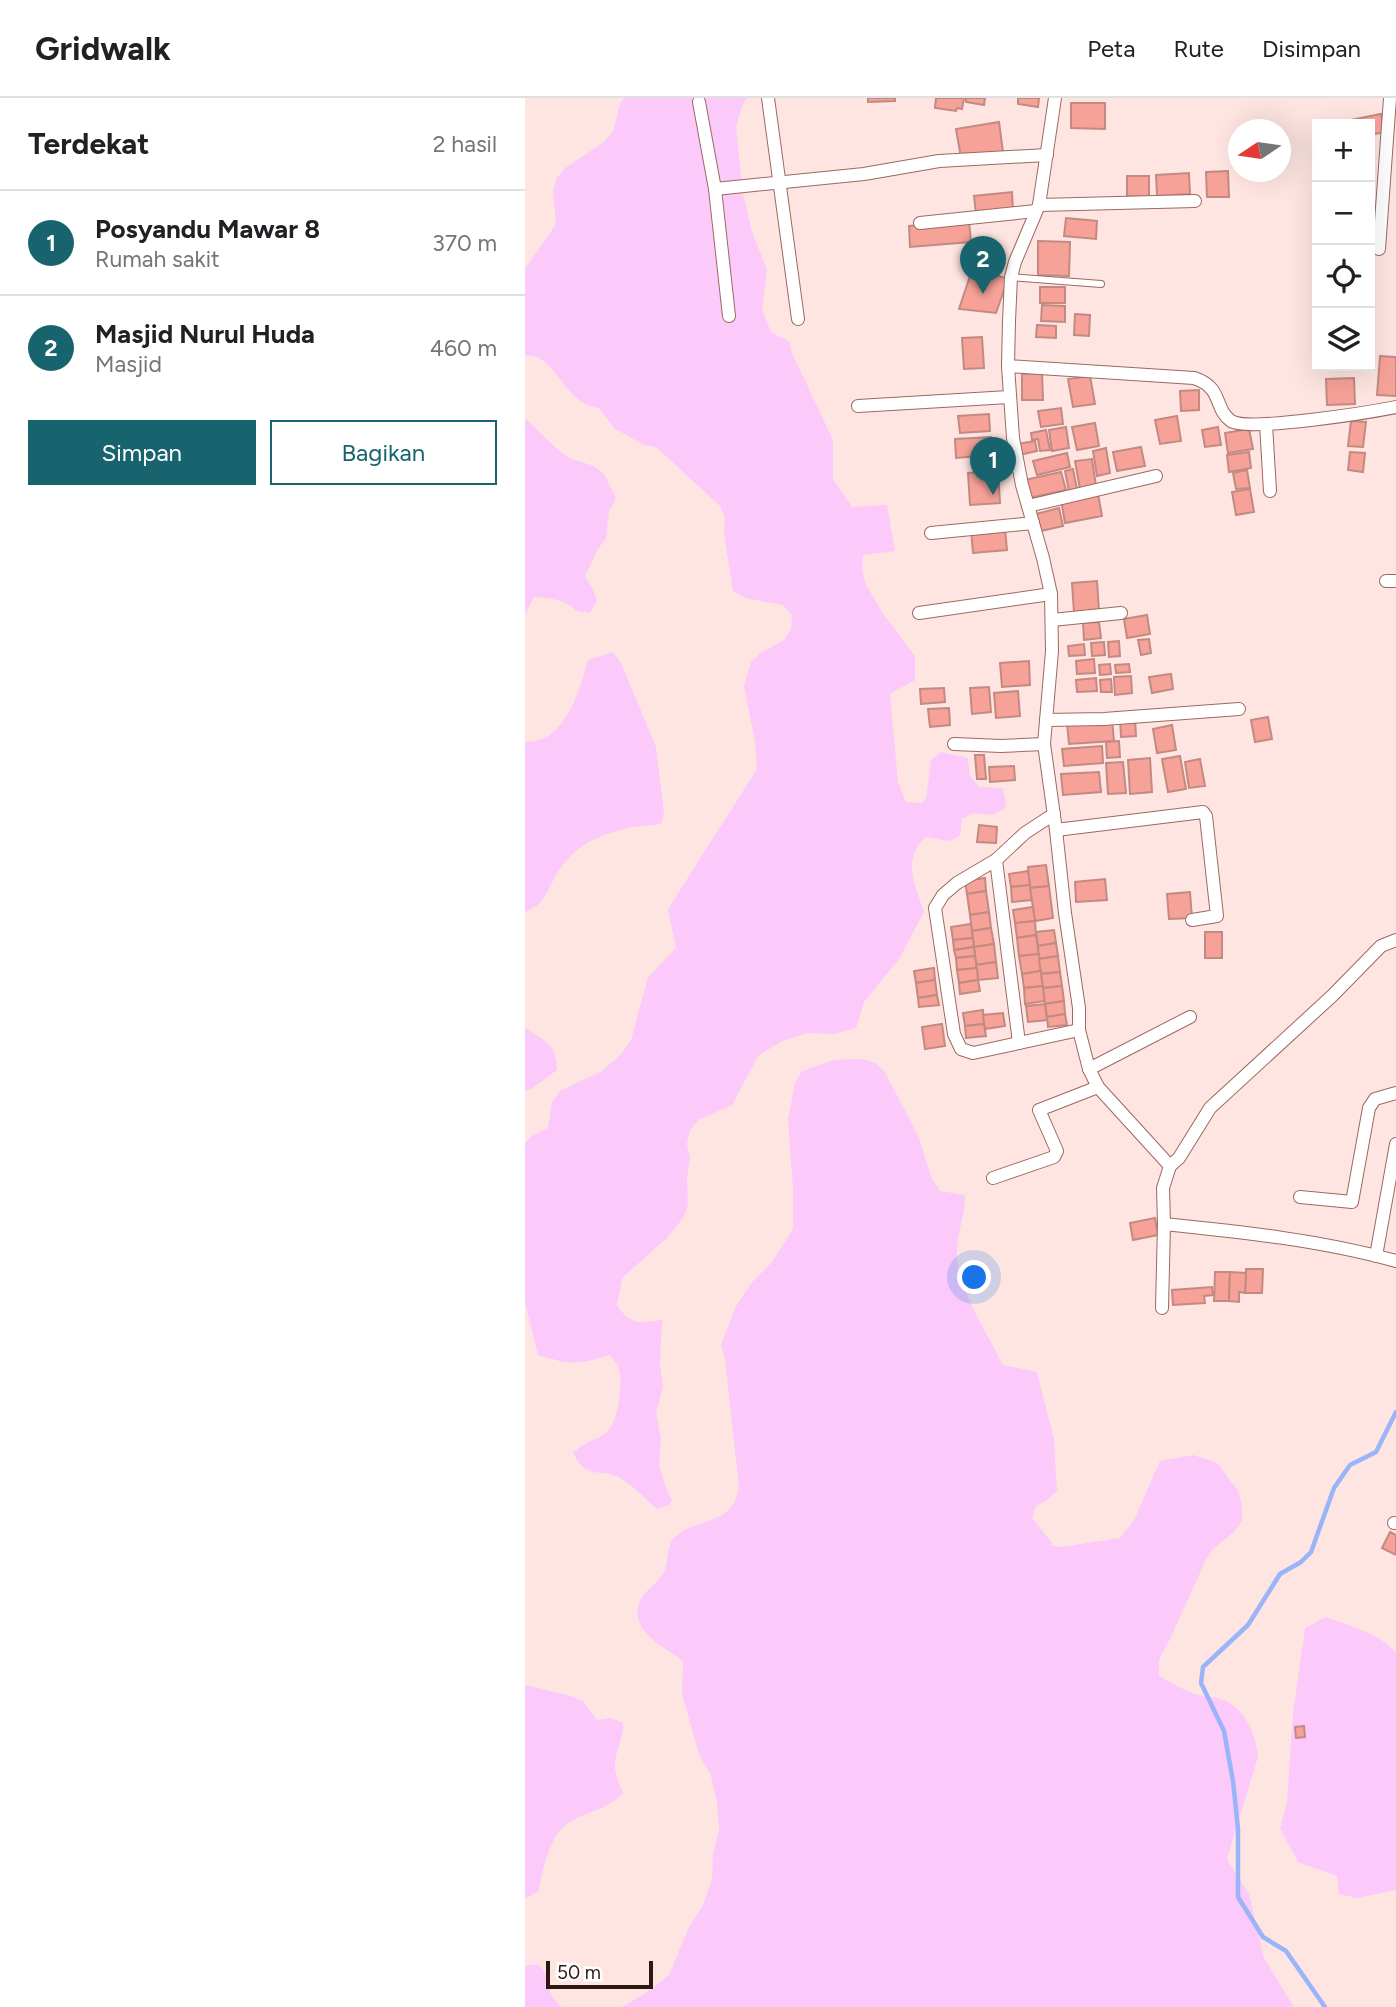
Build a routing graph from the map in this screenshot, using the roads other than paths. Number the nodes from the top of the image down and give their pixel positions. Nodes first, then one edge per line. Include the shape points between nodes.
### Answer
1 (768, 98) edge
2 (1055, 98) edge
3 (1390, 98) edge
4 (699, 102) dead end
5 (1047, 155) junction
6 (779, 181) junction
7 (715, 189) junction
8 (1195, 201) dead end
9 (1037, 208) junction
10 (920, 223) dead end
11 (1379, 249) dead end
12 (1011, 277) junction
13 (1101, 284) dead end
14 (729, 316) dead end
15 (798, 319) dead end
16 (1008, 366) junction
17 (1009, 397) junction
18 (858, 406) dead end
19 (1396, 407) edge
20 (1266, 424) junction
21 (1156, 477) dead end
22 (1270, 491) dead end
23 (1028, 506) junction
24 (1033, 523) junction
25 (931, 533) dead end
26 (1051, 594) junction
27 (919, 612) dead end
28 (1121, 612) dead end
29 (1052, 620) junction
30 (1239, 709) dead end
31 (1047, 720) junction
32 (954, 744) dead end
33 (1044, 744) junction
34 (1053, 814) junction
35 (1056, 830) junction
36 (996, 860) junction
37 (1192, 920) dead end
38 (1396, 940) edge
39 (1190, 1017) dead end
40 (1079, 1030) junction
41 (1019, 1043) junction
42 (1089, 1069) junction
43 (1098, 1087) junction
44 (1396, 1093) edge
45 (1396, 1144) edge
46 (1170, 1166) junction
47 (993, 1178) dead end
48 (1300, 1197) dead end
49 (1164, 1224) junction
50 (1376, 1256) junction
51 (1396, 1261) edge
52 (1162, 1308) dead end

1 - 6 street
2 - 5 street
3 - 11 street
4 - 7 street
5 - 6 street
5 - 9 street
6 - 7 street
6 - 15 street
7 - 14 street
8 - 9 street
9 - 10 street
9 - 12 street
12 - 13 lane
12 - 16 street
16 - 17 street
16 - 20 street via 1194,378 1211,387 1230,421
17 - 18 street
17 - 23 street
19 - 20 street
20 - 22 street
21 - 23 street
23 - 24 street
24 - 25 street
24 - 26 street
26 - 27 street
26 - 29 street
28 - 29 street
29 - 31 street
30 - 31 street
31 - 33 street
32 - 33 street
33 - 34 street
34 - 35 street
34 - 36 street via 1025,832
35 - 37 street via 1203,812 1217,916
35 - 40 street
36 - 41 street
36 - 41 street via 957,883 935,908 954,1034 961,1049 973,1053
38 - 46 street via 1381,946 1210,1108
39 - 42 street
40 - 41 street
40 - 42 street
42 - 43 street
43 - 46 street
43 - 47 street via 1039,1110 1055,1155
44 - 48 street via 1375,1099 1369,1108 1352,1202
45 - 50 street
46 - 49 street via 1163,1188
49 - 50 street via 1278,1236
49 - 52 street
50 - 51 street

